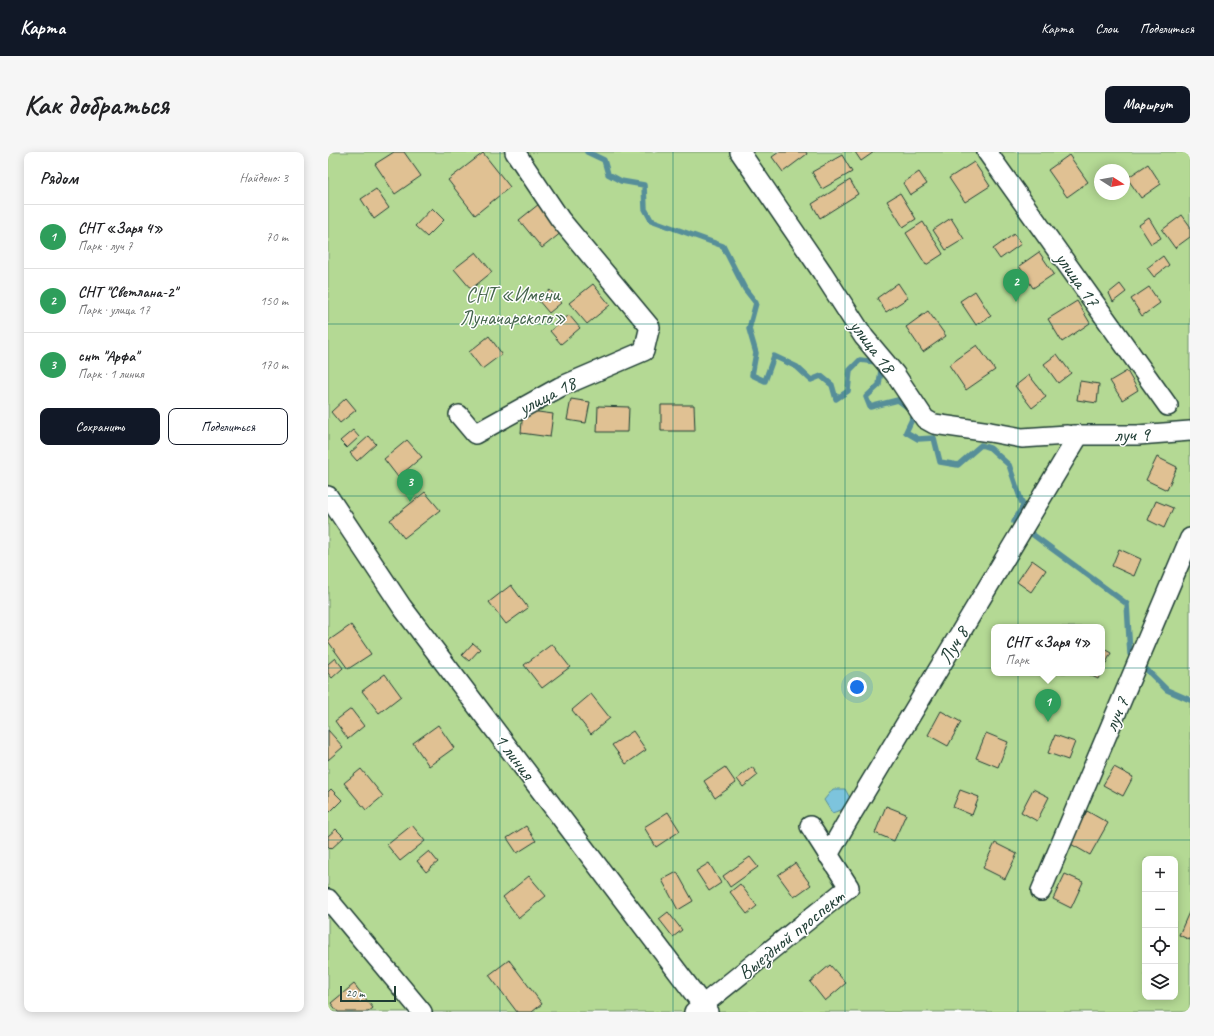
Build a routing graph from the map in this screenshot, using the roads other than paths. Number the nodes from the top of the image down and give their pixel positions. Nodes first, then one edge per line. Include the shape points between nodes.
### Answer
1 (515, 152) edge
2 (740, 152) edge
3 (987, 152) edge
4 (1168, 406) dead end
5 (459, 414) dead end
6 (1190, 431) edge
7 (1073, 435) junction
8 (328, 496) edge
9 (1190, 538) edge
10 (810, 826) dead end
11 (828, 855) junction
12 (1041, 891) dead end
13 (328, 899) edge
14 (702, 1010) edge
15 (422, 1012) edge

1 - 5 street, улица 18 via 560,219 650,327 644,351 560,387 475,434
2 - 7 street, улица 18 via 864,337 895,374 925,419 934,424 1022,438
3 - 4 street, улица 17
6 - 7 street, луч 9 via 1138,435
7 - 11 street, Луч 8
8 - 14 street, 1 линия via 402,607
9 - 12 street, луч 7
10 - 11 street, Выездной проспект
11 - 14 street, Выездной проспект via 849,887
13 - 15 street

